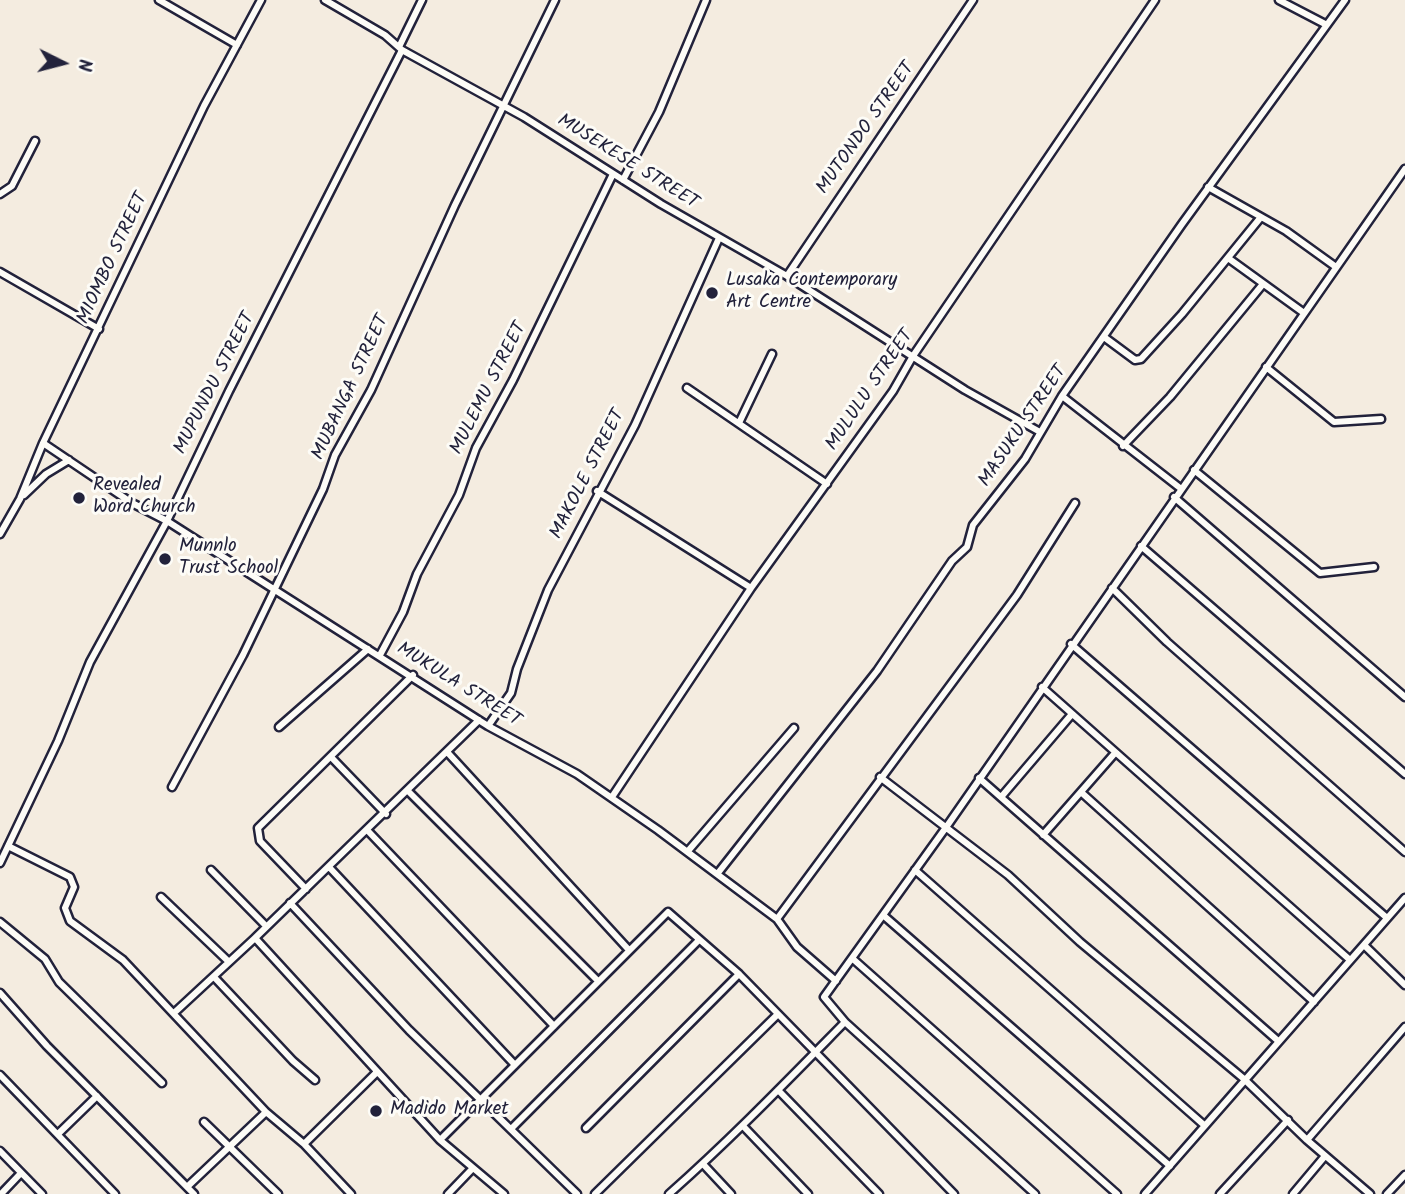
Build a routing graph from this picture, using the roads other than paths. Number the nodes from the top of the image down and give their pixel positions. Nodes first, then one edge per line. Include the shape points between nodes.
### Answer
1 (159, 0) edge
2 (261, 0) edge
3 (325, 0) edge
4 (422, 0) edge
5 (555, 0) edge
6 (706, 0) edge
7 (973, 0) edge
8 (1155, 0) edge
9 (1279, 0) edge
10 (1345, 0) edge
11 (1325, 24) junction
12 (237, 45) junction
13 (400, 49) junction
14 (502, 106) junction
15 (35, 141) dead end
16 (1405, 169) edge
17 (613, 174) junction
18 (623, 180) junction
19 (1208, 187) junction
20 (0, 194) edge
21 (1261, 217) junction
22 (719, 238) junction
23 (1228, 258) junction
24 (1336, 267) junction
25 (0, 272) edge
26 (787, 276) junction
27 (1262, 284) junction
28 (1304, 313) junction
29 (99, 329) junction
30 (1104, 338) junction
31 (772, 354) dead end
32 (913, 356) junction
33 (1266, 367) junction
34 (687, 388) dead end
35 (1062, 396) junction
36 (1381, 419) dead end
37 (739, 423) junction
38 (1040, 432) junction
39 (43, 443) junction
40 (1124, 446) junction
41 (69, 460) junction
42 (1194, 470) junction
43 (827, 484) junction
44 (1181, 488) junction
45 (597, 491) junction
46 (1174, 497) junction
47 (20, 499) junction
48 (1075, 503) dead end
49 (167, 521) junction
50 (2, 524) edge
51 (0, 534) edge
52 (1141, 546) junction
53 (1374, 567) dead end
54 (751, 588) junction
55 (1112, 589) junction
56 (274, 591) junction
57 (1071, 644) junction
58 (368, 649) junction
59 (380, 655) junction
60 (413, 675) junction
61 (1042, 687) junction
62 (1405, 697) edge
63 (1072, 714) junction
64 (479, 720) junction
65 (488, 726) junction
66 (279, 727) dead end
67 (794, 728) dead end
68 (448, 753) junction
69 (1115, 753) junction
70 (331, 757) junction
71 (1405, 774) edge
72 (880, 777) junction
73 (979, 778) junction
74 (172, 787) dead end
75 (409, 792) junction
76 (1082, 793) junction
77 (1002, 796) junction
78 (612, 797) junction
79 (386, 814) junction
80 (947, 826) junction
81 (368, 831) junction
82 (1042, 835) junction
83 (8, 846) junction
84 (688, 852) junction
85 (1405, 852) edge
86 (0, 863) edge
87 (329, 867) junction
88 (211, 870) dead end
89 (915, 870) junction
90 (718, 873) junction
91 (306, 889) junction
92 (161, 897) dead end
93 (1404, 902) edge
94 (290, 904) junction
95 (883, 915) junction
96 (1387, 918) junction
97 (777, 919) junction
98 (0, 922) edge
99 (266, 926) junction
100 (256, 939) junction
101 (699, 940) junction
102 (1364, 945) junction
103 (628, 949) junction
104 (853, 959) junction
105 (1350, 960) junction
106 (229, 962) junction
107 (739, 974) junction
108 (214, 976) junction
109 (598, 981) junction
110 (836, 981) junction
111 (1405, 985) edge
112 (0, 993) edge
113 (1314, 1002) junction
114 (174, 1013) junction
115 (778, 1014) junction
116 (845, 1022) junction
117 (554, 1026) junction
118 (1405, 1027) edge
119 (1277, 1040) junction
120 (816, 1052) junction
121 (515, 1065) junction
122 (376, 1073) junction
123 (0, 1075) edge
124 (1244, 1079) junction
125 (315, 1080) dead end
126 (162, 1083) dead end
127 (778, 1090) junction
128 (97, 1096) junction
129 (481, 1100) junction
130 (266, 1112) junction
131 (1288, 1120) junction
132 (204, 1122) dead end
133 (1204, 1125) junction
134 (744, 1127) junction
135 (586, 1128) dead end
136 (510, 1129) junction
137 (59, 1133) junction
138 (440, 1140) junction
139 (1307, 1140) junction
140 (304, 1144) junction
141 (231, 1147) junction
142 (0, 1151) edge
143 (1325, 1156) junction
144 (703, 1164) junction
145 (1170, 1166) junction
146 (473, 1168) junction
147 (22, 1173) junction
148 (1405, 1175) edge
149 (187, 1187) junction
150 (1, 1194) edge
151 (42, 1194) edge
152 (115, 1194) edge
153 (194, 1194) edge
154 (278, 1194) edge
155 (351, 1194) edge
156 (447, 1194) edge
157 (504, 1194) edge
158 (577, 1194) edge
159 (595, 1194) edge
160 (668, 1194) edge
161 (731, 1194) edge
162 (808, 1194) edge
163 (879, 1194) edge
164 (954, 1194) edge
165 (1035, 1194) edge
166 (1117, 1194) edge
167 (1145, 1194) edge
168 (1220, 1194) edge
169 (1293, 1194) edge
170 (1370, 1194) edge
171 (1387, 1194) edge

1 - 12 street
2 - 12 street, MIOMBO STREET
3 - 13 street, MUSEKESE STREET via 385,34
4 - 13 street, MUPUNDU STREET
5 - 14 street, MUBANGA STREET
6 - 18 street via 659,112
7 - 26 street, MUTONDO STREET
8 - 32 street, MULULU STREET
9 - 11 street
10 - 11 street, MASUKU STREET
11 - 19 street, MASUKU STREET
12 - 29 street, MIOMBO STREET
13 - 14 street, MUSEKESE STREET
13 - 49 street, MUPUNDU STREET
14 - 17 street, MUSEKESE STREET
14 - 56 street, MUBANGA STREET
15 - 20 street via 12,186
16 - 24 street
17 - 18 street, MUSEKESE STREET
17 - 59 street, MULEMU STREET via 475,448 459,495
18 - 22 street, MUSEKESE STREET
19 - 21 street
19 - 30 street, MASUKU STREET
21 - 23 street
21 - 24 street
22 - 26 street, MUSEKESE STREET
22 - 45 street, MAKOLE STREET via 635,425
23 - 27 street
23 - 30 street via 1141,359 1135,360
24 - 28 street
25 - 29 street
26 - 32 street, MUSEKESE STREET
27 - 28 street
27 - 40 street
28 - 33 street
29 - 39 street, MIOMBO STREET
30 - 35 street, MASUKU STREET
31 - 37 street
32 - 38 street, MUSEKESE STREET
32 - 43 street, MULULU STREET
33 - 36 street via 1334,422
33 - 42 street
34 - 37 street
35 - 38 street, MASUKU STREET
35 - 40 street
37 - 43 street
38 - 90 street, MASUKU STREET via 999,495 973,525 967,547 952,561 877,671
39 - 41 street, MUKULA STREET
39 - 47 street, MIOMBO STREET
40 - 44 street
41 - 47 street
41 - 49 street, MUKULA STREET
42 - 44 street
42 - 53 street via 1320,573
43 - 54 street, MULULU STREET
44 - 46 street
45 - 54 street
45 - 65 street, MAKOLE STREET via 548,590 511,693
46 - 52 street
46 - 62 street
47 - 50 street, MIOMBO STREET
48 - 72 street via 1017,595
49 - 56 street, MUKULA STREET
49 - 83 street, MUPUNDU STREET via 90,662
50 - 51 street, MIOMBO STREET
52 - 55 street
52 - 71 street
54 - 78 street, MULULU STREET
55 - 57 street
55 - 85 street
56 - 58 street, MUKULA STREET
56 - 74 street, MUBANGA STREET
57 - 61 street
57 - 96 street
58 - 59 street, MUKULA STREET
58 - 66 street
59 - 60 street, MUKULA STREET
60 - 64 street, MUKULA STREET
60 - 70 street
61 - 63 street
61 - 73 street
63 - 69 street
63 - 77 street
64 - 65 street, MUKULA STREET
64 - 68 street
65 - 78 street, MUKULA STREET
67 - 84 street
68 - 75 street
68 - 103 street
69 - 76 street
69 - 105 street
70 - 79 street
70 - 91 street via 256,832
72 - 80 street
72 - 97 street
73 - 77 street
73 - 80 street
75 - 79 street
75 - 109 street
76 - 82 street
76 - 113 street
77 - 82 street
78 - 84 street, MUKULA STREET
79 - 81 street
80 - 89 street
80 - 124 street
81 - 87 street
81 - 117 street
82 - 119 street
83 - 86 street, MUPUNDU STREET
83 - 114 street via 70,877 74,887 65,908 70,921 123,960
84 - 90 street, MUKULA STREET
87 - 91 street
87 - 121 street
88 - 99 street
89 - 95 street
89 - 133 street
90 - 97 street, MUKULA STREET
91 - 94 street
92 - 106 street
93 - 96 street
94 - 99 street
94 - 129 street
95 - 104 street
95 - 145 street
96 - 102 street
97 - 110 street, MUKULA STREET via 797,947
98 - 126 street via 45,959 59,982
99 - 100 street
100 - 106 street
100 - 122 street
101 - 103 street via 667,912
101 - 107 street
101 - 136 street
102 - 105 street
102 - 111 street
103 - 109 street
104 - 110 street
104 - 166 street
105 - 113 street
106 - 108 street
107 - 115 street
107 - 135 street
108 - 114 street
108 - 125 street
109 - 117 street
110 - 116 street via 824,999
112 - 128 street
113 - 119 street
114 - 130 street
115 - 120 street
115 - 159 street
116 - 120 street
116 - 165 street
117 - 121 street
118 - 139 street
119 - 124 street
120 - 127 street
120 - 164 street
121 - 129 street
122 - 138 street
122 - 140 street
123 - 137 street
124 - 131 street
124 - 133 street
127 - 134 street
127 - 163 street
128 - 137 street
128 - 149 street
129 - 136 street
129 - 138 street
130 - 140 street
130 - 141 street
131 - 139 street
131 - 168 street
132 - 141 street
133 - 145 street
134 - 144 street
134 - 162 street
136 - 158 street
137 - 152 street
138 - 146 street
139 - 143 street
140 - 155 street
141 - 149 street
141 - 154 street
142 - 147 street
143 - 169 street
143 - 170 street
144 - 160 street
144 - 161 street
145 - 167 street
146 - 156 street
146 - 157 street
147 - 150 street
147 - 151 street
148 - 171 street
149 - 153 street

